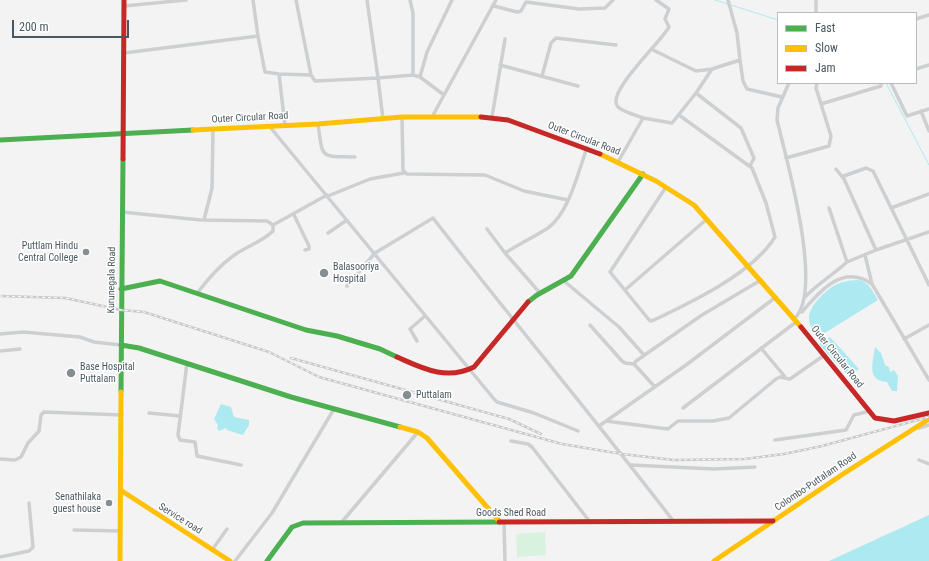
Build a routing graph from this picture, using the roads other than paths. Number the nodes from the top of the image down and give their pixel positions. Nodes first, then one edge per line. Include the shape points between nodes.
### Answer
1 (124, 0) edge
2 (186, 0) edge
3 (253, 0) edge
4 (296, 0) edge
5 (367, 0) edge
6 (410, 0) edge
7 (452, 0) edge
8 (496, 0) edge
9 (613, 0) edge
10 (656, 0) edge
11 (728, 0) edge
12 (816, 0) edge
13 (124, 6) junction
14 (494, 6) junction
15 (816, 12) edge
16 (929, 15) edge
17 (917, 18) edge
18 (258, 36) junction
19 (505, 39) dead end
20 (616, 45) dead end
21 (651, 49) junction
22 (124, 53) junction
23 (740, 60) junction
24 (500, 65) junction
25 (929, 65) edge
26 (712, 69) junction
27 (917, 69) edge
28 (279, 74) junction
29 (311, 75) junction
30 (413, 75) junction
31 (542, 76) junction
32 (420, 77) junction
33 (378, 78) junction
34 (788, 84) edge
35 (817, 84) edge
36 (881, 84) edge
37 (891, 84) edge
38 (578, 86) dead end
39 (696, 93) junction
40 (444, 95) junction
41 (782, 97) junction
42 (821, 104) junction
43 (929, 109) edge
44 (921, 111) junction
45 (679, 116) junction
46 (402, 117) junction
47 (432, 117) junction
48 (492, 117) junction
49 (643, 118) junction
50 (383, 119) junction
51 (318, 124) junction
52 (286, 126) junction
53 (270, 127) junction
54 (213, 129) junction
55 (929, 131) edge
56 (123, 134) junction
57 (0, 140) edge
58 (587, 148) junction
59 (355, 157) dead end
60 (786, 158) junction
61 (618, 162) junction
62 (750, 166) junction
63 (836, 168) dead end
64 (404, 173) junction
65 (643, 174) junction
66 (844, 179) junction
67 (666, 187) junction
68 (929, 194) edge
69 (327, 196) junction
70 (568, 200) junction
71 (829, 208) dead end
72 (891, 208) junction
73 (122, 212) junction
74 (294, 215) junction
75 (707, 218) junction
76 (204, 220) junction
77 (347, 220) junction
78 (273, 225) junction
79 (487, 229) dead end
80 (929, 232) edge
81 (328, 233) dead end
82 (906, 240) junction
83 (305, 250) dead end
84 (876, 250) junction
85 (375, 253) junction
86 (505, 253) junction
87 (865, 255) junction
88 (847, 262) junction
89 (748, 265) junction
90 (837, 271) junction
91 (844, 278) junction
92 (761, 280) junction
93 (564, 281) junction
94 (872, 284) junction
95 (929, 285) edge
96 (347, 286) dead end
97 (121, 289) junction
98 (625, 290) junction
99 (198, 292) junction
100 (540, 293) junction
101 (776, 297) junction
102 (804, 298) junction
103 (425, 316) junction
104 (796, 319) junction
105 (512, 321) junction
106 (590, 324) dead end
107 (929, 325) edge
108 (0, 334) edge
109 (904, 338) junction
110 (417, 341) dead end
111 (121, 345) junction
112 (762, 348) junction
113 (20, 350) dead end
114 (0, 351) edge
115 (644, 355) junction
116 (823, 356) junction
117 (188, 363) junction
118 (634, 364) junction
119 (470, 370) junction
120 (787, 379) junction
121 (929, 380) edge
122 (655, 386) junction
123 (334, 408) junction
124 (683, 408) dead end
125 (870, 411) junction
126 (929, 413) edge
127 (149, 414) dead end
128 (122, 415) junction
129 (180, 416) junction
130 (929, 419) edge
131 (606, 421) junction
132 (929, 425) edge
133 (599, 426) junction
134 (915, 429) junction
135 (578, 431) dead end
136 (418, 432) junction
137 (775, 440) dead end
138 (511, 441) dead end
139 (0, 459) edge
140 (919, 460) dead end
141 (929, 464) edge
142 (241, 465) dead end
143 (631, 465) junction
144 (755, 467) dead end
145 (122, 491) junction
146 (29, 503) dead end
147 (773, 521) junction
148 (502, 522) junction
149 (590, 522) junction
150 (674, 522) junction
151 (341, 523) junction
152 (227, 529) dead end
153 (74, 530) dead end
154 (121, 531) junction
155 (212, 550) junction
156 (0, 557) edge
157 (120, 561) edge
158 (230, 561) edge
159 (235, 561) edge
160 (267, 561) edge
161 (505, 561) edge
162 (714, 561) edge

1 - 13 main road, Kurunegala Road
2 - 13 street
3 - 18 street
4 - 29 street
5 - 33 street
6 - 30 street via 413,13
7 - 32 street via 426,52
8 - 14 street
9 - 14 street via 605,8 579,9 526,2 521,11 517,12
10 - 21 street via 669,9 665,19 669,27
11 - 23 street via 737,33
12 - 15 street
13 - 22 main road, Kurunegala Road
14 - 40 street
16 - 17 street
18 - 22 street
18 - 28 street via 265,72
19 - 24 street
20 - 31 street via 556,38 551,43
21 - 26 street via 696,71
21 - 49 street via 632,71 615,100 619,108
22 - 56 main road, Kurunegala Road
23 - 26 street
23 - 41 street via 742,82 747,89
24 - 31 street
24 - 48 street
25 - 27 street
26 - 39 street
28 - 29 street
28 - 52 street
29 - 33 street via 315,80
30 - 32 street
30 - 33 street
31 - 38 street
32 - 40 street
33 - 50 street
34 - 41 street
35 - 42 street
36 - 42 street
37 - 44 street via 907,116
39 - 45 street
39 - 62 street via 741,128 754,158
40 - 47 street
41 - 60 street via 777,120
42 - 60 street via 831,136 829,146
43 - 44 street
44 - 55 street
45 - 49 street via 668,124
45 - 62 street
46 - 47 main road, Outer Circular Road
46 - 50 main road, Outer Circular Road
46 - 64 street
47 - 48 main road, Outer Circular Road
48 - 58 main road, Outer Circular Road via 508,120
49 - 61 street
50 - 51 main road, Outer Circular Road
51 - 52 main road, Outer Circular Road
51 - 59 street via 321,150 324,154
52 - 53 main road, Outer Circular Road
53 - 54 main road, Outer Circular Road
53 - 69 street
54 - 56 main road, Outer Circular Road
54 - 76 street via 212,188
56 - 57 main road, Outer Circular Road
56 - 73 main road, Kurunegala Road
58 - 61 main road, Outer Circular Road
58 - 70 street
60 - 102 street via 803,235 806,277
61 - 65 main road, Outer Circular Road
62 - 89 street via 758,180 776,237
63 - 66 street
64 - 69 street via 370,179
64 - 70 street via 486,175 524,191
65 - 67 main road, Outer Circular Road
65 - 93 main road via 571,276
66 - 72 street via 844,176 870,168
66 - 84 street
67 - 75 main road, Outer Circular Road via 694,205
67 - 98 street via 610,269 610,274
68 - 72 street
69 - 74 street
69 - 77 street
70 - 86 street via 560,215 549,227
71 - 88 street
72 - 82 street
73 - 76 street
73 - 97 main road, Kurunegala Road
74 - 78 street
74 - 83 street via 309,246 309,249
75 - 89 main road, Outer Circular Road
75 - 98 street
76 - 78 street via 267,221
77 - 81 street
77 - 85 street
78 - 99 street via 273,231 268,236 232,256 211,275
79 - 86 street
80 - 82 street
82 - 84 street
82 - 95 street
84 - 87 street
85 - 96 street
85 - 103 street
85 - 105 street via 433,218
86 - 100 street
87 - 88 street
87 - 94 street
88 - 90 street
89 - 92 main road, Outer Circular Road
89 - 98 street via 710,292 653,321
90 - 91 street
90 - 102 street
91 - 94 street via 865,279
91 - 104 street via 830,282
92 - 101 main road, Outer Circular Road
92 - 115 street via 702,315
93 - 100 main road
93 - 115 street via 619,327
94 - 109 street
97 - 99 main road via 160,281
97 - 111 main road, Kurunegala Road
99 - 119 main road via 312,332 337,336 380,349 430,372
100 - 105 main road via 532,298
101 - 104 main road, Outer Circular Road
101 - 122 street
102 - 104 street
103 - 110 street via 410,329
103 - 119 street
104 - 112 street
104 - 116 main road, Outer Circular Road
105 - 119 main road
105 - 133 street
106 - 118 street via 625,363
107 - 109 street
108 - 111 street via 23,332 80,337 94,342
109 - 121 street
111 - 117 main road
111 - 128 main road, Kurunegala Road
112 - 120 street
112 - 124 street
113 - 114 street
115 - 118 street
116 - 120 street via 794,377
116 - 125 main road, Outer Circular Road
117 - 123 main road
117 - 129 street
118 - 122 street
119 - 135 street via 497,402 534,412
120 - 131 street via 776,379 726,420 678,421 668,429
122 - 131 street
123 - 136 main road
123 - 159 street via 272,513
125 - 126 main road, Outer Circular Road via 882,422
125 - 137 street via 854,415 846,430
127 - 129 street
128 - 139 street via 44,412 41,415 40,431 28,443 21,457 15,460
128 - 145 main road, Kurunegala Road
129 - 142 street via 179,439 195,442 197,456
130 - 134 main road, Colombo-Puttalam Road
131 - 133 street
132 - 134 street
133 - 143 street
134 - 147 main road, Colombo-Puttalam Road
136 - 148 main road via 427,438
136 - 151 street
138 - 149 street via 532,447
140 - 141 street
143 - 144 street via 707,469
143 - 150 street
145 - 154 main road, Kurunegala Road
145 - 155 main road, Service road
146 - 156 street via 33,547 29,551
147 - 150 main road, Goods Shed Road
147 - 162 main road, Colombo-Puttalam Road
148 - 149 main road, Goods Shed Road
148 - 151 main road, Goods Shed Road
148 - 161 street
149 - 150 main road, Goods Shed Road
151 - 160 main road, Goods Shed Road via 296,524
152 - 155 street
153 - 154 street
154 - 157 main road, Kurunegala Road
155 - 158 main road, Service road

